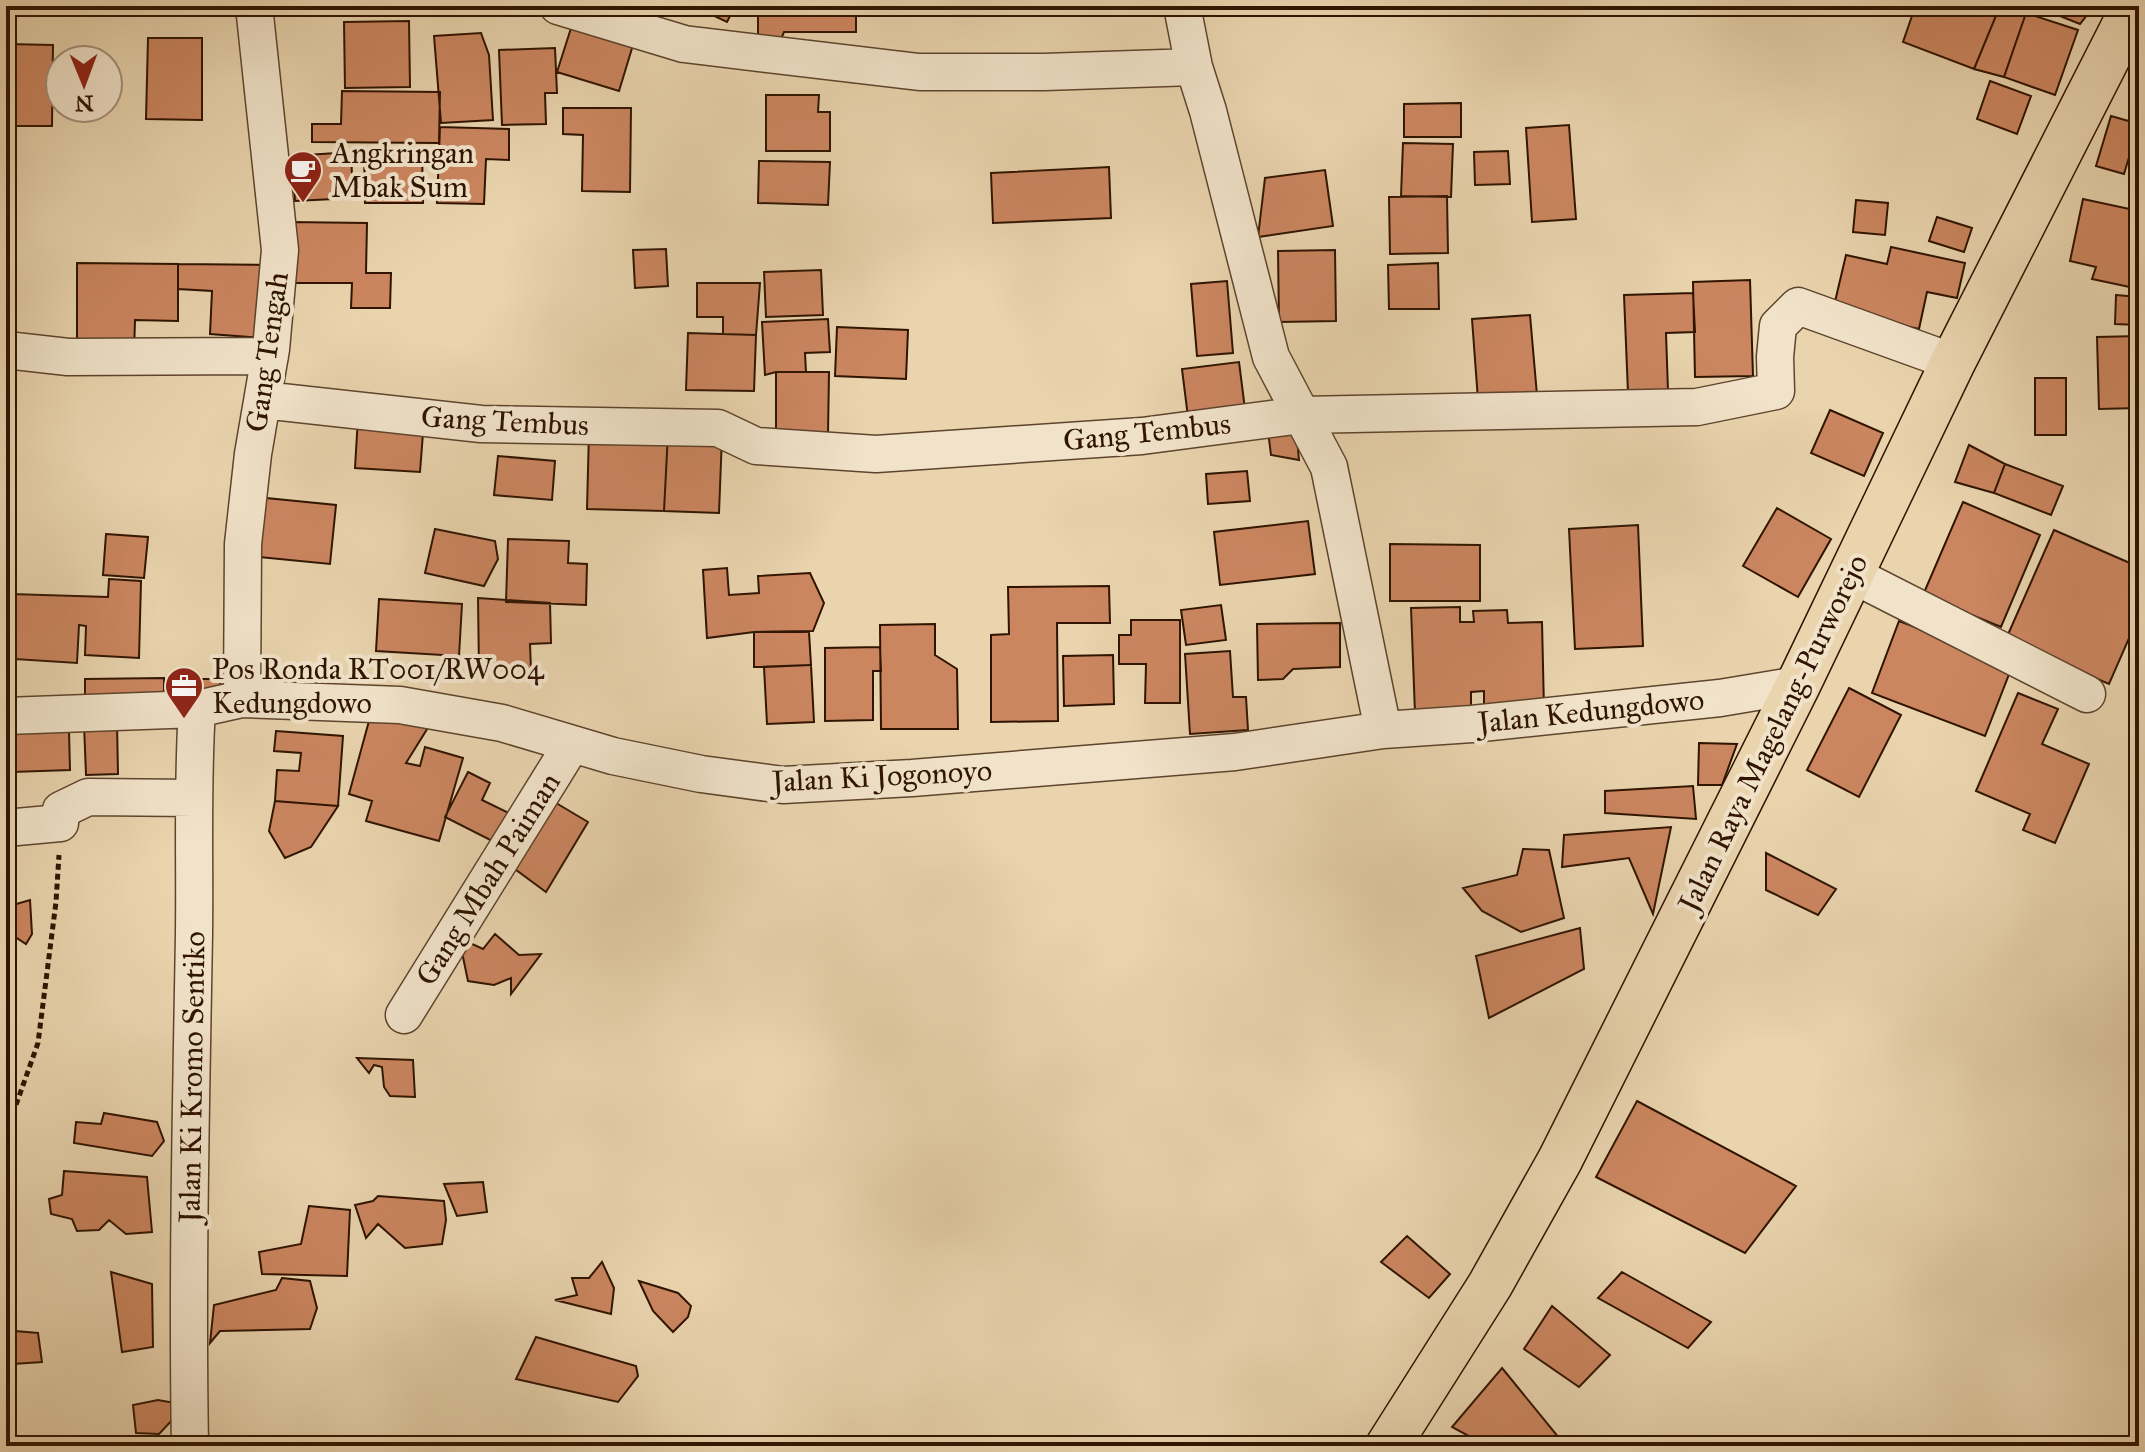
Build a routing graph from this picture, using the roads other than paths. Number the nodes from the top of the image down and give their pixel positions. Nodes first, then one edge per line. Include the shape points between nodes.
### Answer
1 (254, 6) edge
2 (558, 6) edge
3 (1182, 6) edge
4 (2134, 6) edge
5 (1194, 67) junction
6 (6, 350) edge
7 (270, 356) junction
8 (1953, 362) junction
9 (263, 400) junction
10 (1302, 415) junction
11 (1851, 574) junction
12 (1798, 685) junction
13 (2087, 694) dead end
14 (242, 699) junction
15 (197, 709) junction
16 (6, 716) edge
17 (1383, 730) junction
18 (572, 744) junction
19 (194, 798) junction
20 (6, 828) edge
21 (404, 1015) dead end
22 (190, 1446) edge
23 (1388, 1446) edge

1 - 7 street, Gang Tengah via 280,250
2 - 5 street via 684,44 919,72
3 - 5 street
4 - 8 main road, Jalan Raya Magelang-Purworejo
5 - 10 street via 1271,357
6 - 7 street via 68,357
7 - 9 street, Gang Tengah
8 - 10 street, Gang Tembus via 1798,306 1778,326 1776,391 1697,407
8 - 11 main road, Jalan Raya Magelang-Purworejo
9 - 10 street, Gang Tembus via 481,424 718,428 756,446 876,454 1142,436
9 - 14 street, Gang Tengah via 243,544
10 - 17 street via 1329,467
11 - 12 main road, Jalan Raya Magelang-Purworejo
11 - 13 street
12 - 17 street, Jalan Kedungdowo via 1720,698
12 - 23 main road, Jalan Raya Magelang-Purworejo via 1560,1160 1490,1285
14 - 15 street, Jalan Ki Jogonoyo
14 - 18 street, Jalan Ki Jogonoyo via 400,705 502,723
15 - 16 street, Jalan Ki Jogonoyo
15 - 19 street, Jalan Ki Kromo Sentiko
17 - 18 street, Jalan Ki Jogonoyo via 1235,752 783,785 701,774
18 - 21 street, Gang Mbah Paiman
19 - 20 street via 88,797 61,810 60,823
19 - 22 street, Jalan Ki Kromo Sentiko

